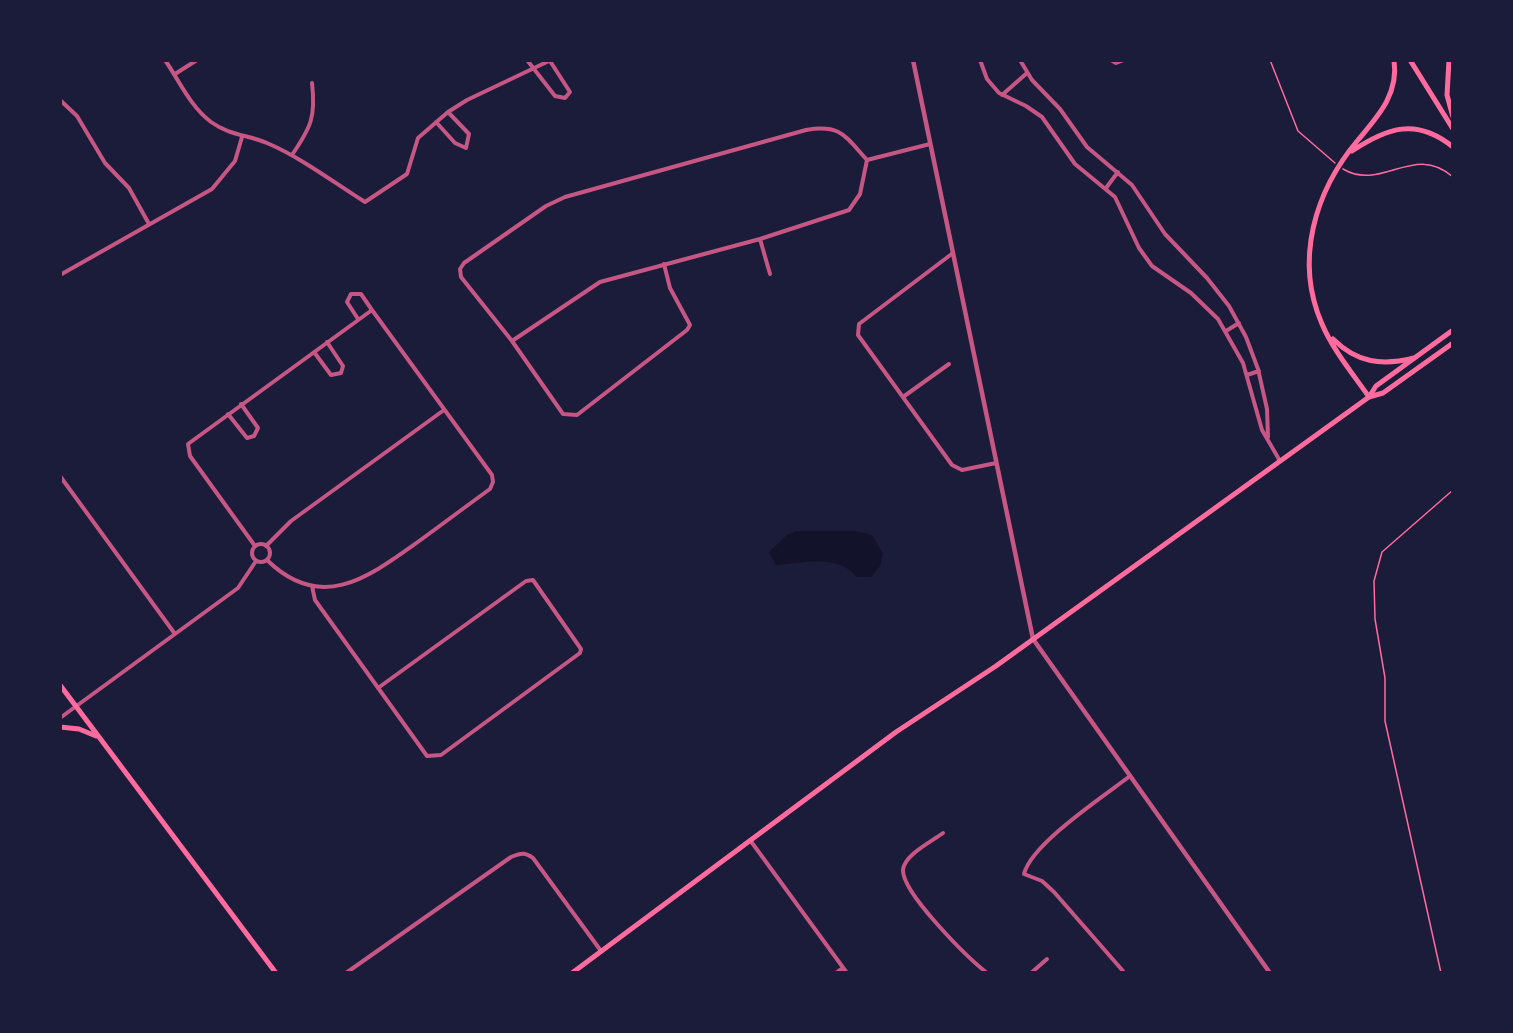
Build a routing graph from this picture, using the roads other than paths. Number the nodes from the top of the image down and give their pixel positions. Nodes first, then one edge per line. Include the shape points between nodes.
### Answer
1 (165, 60) edge
2 (197, 60) edge
3 (527, 60) edge
4 (550, 60) edge
5 (914, 60) edge
6 (980, 60) edge
7 (1020, 60) edge
8 (1111, 60) edge
9 (1124, 60) edge
10 (1394, 60) edge
11 (1410, 60) edge
12 (1449, 60) edge
13 (533, 69) junction
14 (1027, 73) junction
15 (175, 74) junction
16 (312, 83) dead end
17 (1002, 95) junction
18 (60, 100) edge
19 (448, 112) junction
20 (1453, 117) edge
21 (436, 122) junction
22 (1453, 129) edge
23 (242, 137) junction
24 (930, 144) junction
25 (1453, 147) edge
26 (1350, 152) junction
27 (292, 155) junction
28 (867, 160) junction
29 (1118, 172) junction
30 (1106, 188) junction
31 (149, 224) junction
32 (760, 239) junction
33 (953, 253) junction
34 (664, 264) junction
35 (770, 274) dead end
36 (60, 275) edge
37 (372, 310) junction
38 (358, 319) junction
39 (1239, 323) junction
40 (1453, 330) edge
41 (1226, 331) junction
42 (1325, 331) junction
43 (512, 341) junction
44 (327, 342) junction
45 (1453, 343) edge
46 (314, 352) junction
47 (1414, 358) junction
48 (949, 364) dead end
49 (1259, 371) junction
50 (1247, 375) junction
51 (903, 397) junction
52 (1369, 397) junction
53 (241, 404) junction
54 (444, 411) junction
55 (228, 414) junction
56 (1268, 438) junction
57 (1280, 462) junction
58 (996, 463) junction
59 (60, 476) edge
60 (255, 546) junction
61 (266, 546) junction
62 (267, 560) junction
63 (256, 561) junction
64 (312, 586) junction
65 (175, 633) junction
66 (1033, 639) junction
67 (60, 684) edge
68 (378, 688) junction
69 (76, 707) junction
70 (60, 718) edge
71 (60, 727) edge
72 (100, 740) junction
73 (1130, 776) junction
74 (943, 833) dead end
75 (750, 839) junction
76 (601, 952) junction
77 (1047, 959) dead end
78 (843, 968) junction
79 (1123, 971) dead end
80 (276, 973) edge
81 (346, 973) edge
82 (572, 973) edge
83 (836, 973) edge
84 (847, 973) edge
85 (987, 973) edge
86 (1031, 973) edge
87 (1270, 973) edge

1 - 15 street
2 - 15 street
3 - 13 street
4 - 13 street
4 - 13 street via 569,86 565,98 555,96
5 - 24 street
6 - 17 street via 987,79
7 - 14 street
8 - 9 street
10 - 26 main road via 1394,85 1386,106
11 - 22 main road
12 - 20 main road via 1447,95
13 - 19 street
14 - 17 street
14 - 29 street via 1087,147
15 - 23 street via 189,100 211,122
16 - 27 street via 315,110 309,130
17 - 30 street via 1042,117 1074,164
18 - 31 street via 77,116 105,163 129,188
19 - 21 street
19 - 21 street via 469,134 466,148 455,143
21 - 27 street via 418,138 407,174 365,202
23 - 27 street
23 - 31 street via 235,161 212,189
24 - 28 street
24 - 33 street
25 - 26 main road via 1430,134 1403,130 1378,135
26 - 42 main road via 1321,198 1310,244 1312,292
28 - 32 street via 860,194 849,210
28 - 43 street via 846,137 826,127 576,194 546,206 460,269 461,277
29 - 30 street
29 - 39 street via 1138,193 1172,243 1220,293
30 - 41 street via 1122,207 1134,239 1152,266 1201,302
31 - 36 street
32 - 34 street
32 - 35 street
33 - 51 street via 859,324 858,335
33 - 58 street
34 - 43 street via 600,282
34 - 43 street via 670,288 690,325 577,415 563,414
37 - 38 street
37 - 38 street via 361,294 351,294 347,302
37 - 54 street
38 - 44 street
39 - 41 street
39 - 49 street
40 - 47 main road
41 - 50 street
42 - 47 main road via 1365,360 1386,363
42 - 52 main road
44 - 46 street
44 - 46 street via 344,366 341,374 328,373
45 - 52 main road via 1383,393
46 - 53 street
47 - 52 main road via 1376,386
48 - 51 street
49 - 50 street
49 - 56 street via 1270,428
50 - 56 street via 1262,430
51 - 58 street via 952,465 962,470
52 - 57 main road
53 - 55 street
53 - 55 street via 258,428 254,436 247,438
54 - 61 street via 291,521
54 - 64 street via 492,475 490,489 372,574 344,585
55 - 60 street via 191,440 187,451
56 - 57 street
57 - 66 main road
58 - 66 street
59 - 65 street
60 - 61 street
60 - 63 street via 251,553
61 - 62 street via 270,553
62 - 63 street
62 - 64 street via 285,575
63 - 65 street via 238,588
64 - 68 street via 315,600
65 - 69 street
66 - 73 street
66 - 75 main road via 896,732
67 - 69 main road
68 - 68 street via 427,756 433,758 581,649 533,580 526,581
69 - 70 street
69 - 72 main road
71 - 72 main road via 79,729
72 - 80 main road
73 - 79 street via 1041,849 1027,863 1024,874 1042,881 1054,892
73 - 87 street
74 - 85 street via 907,860 903,871 907,884 934,921
75 - 76 main road
75 - 78 street
76 - 81 street via 526,853 511,857
76 - 82 main road
77 - 86 street
78 - 83 street
78 - 84 street

